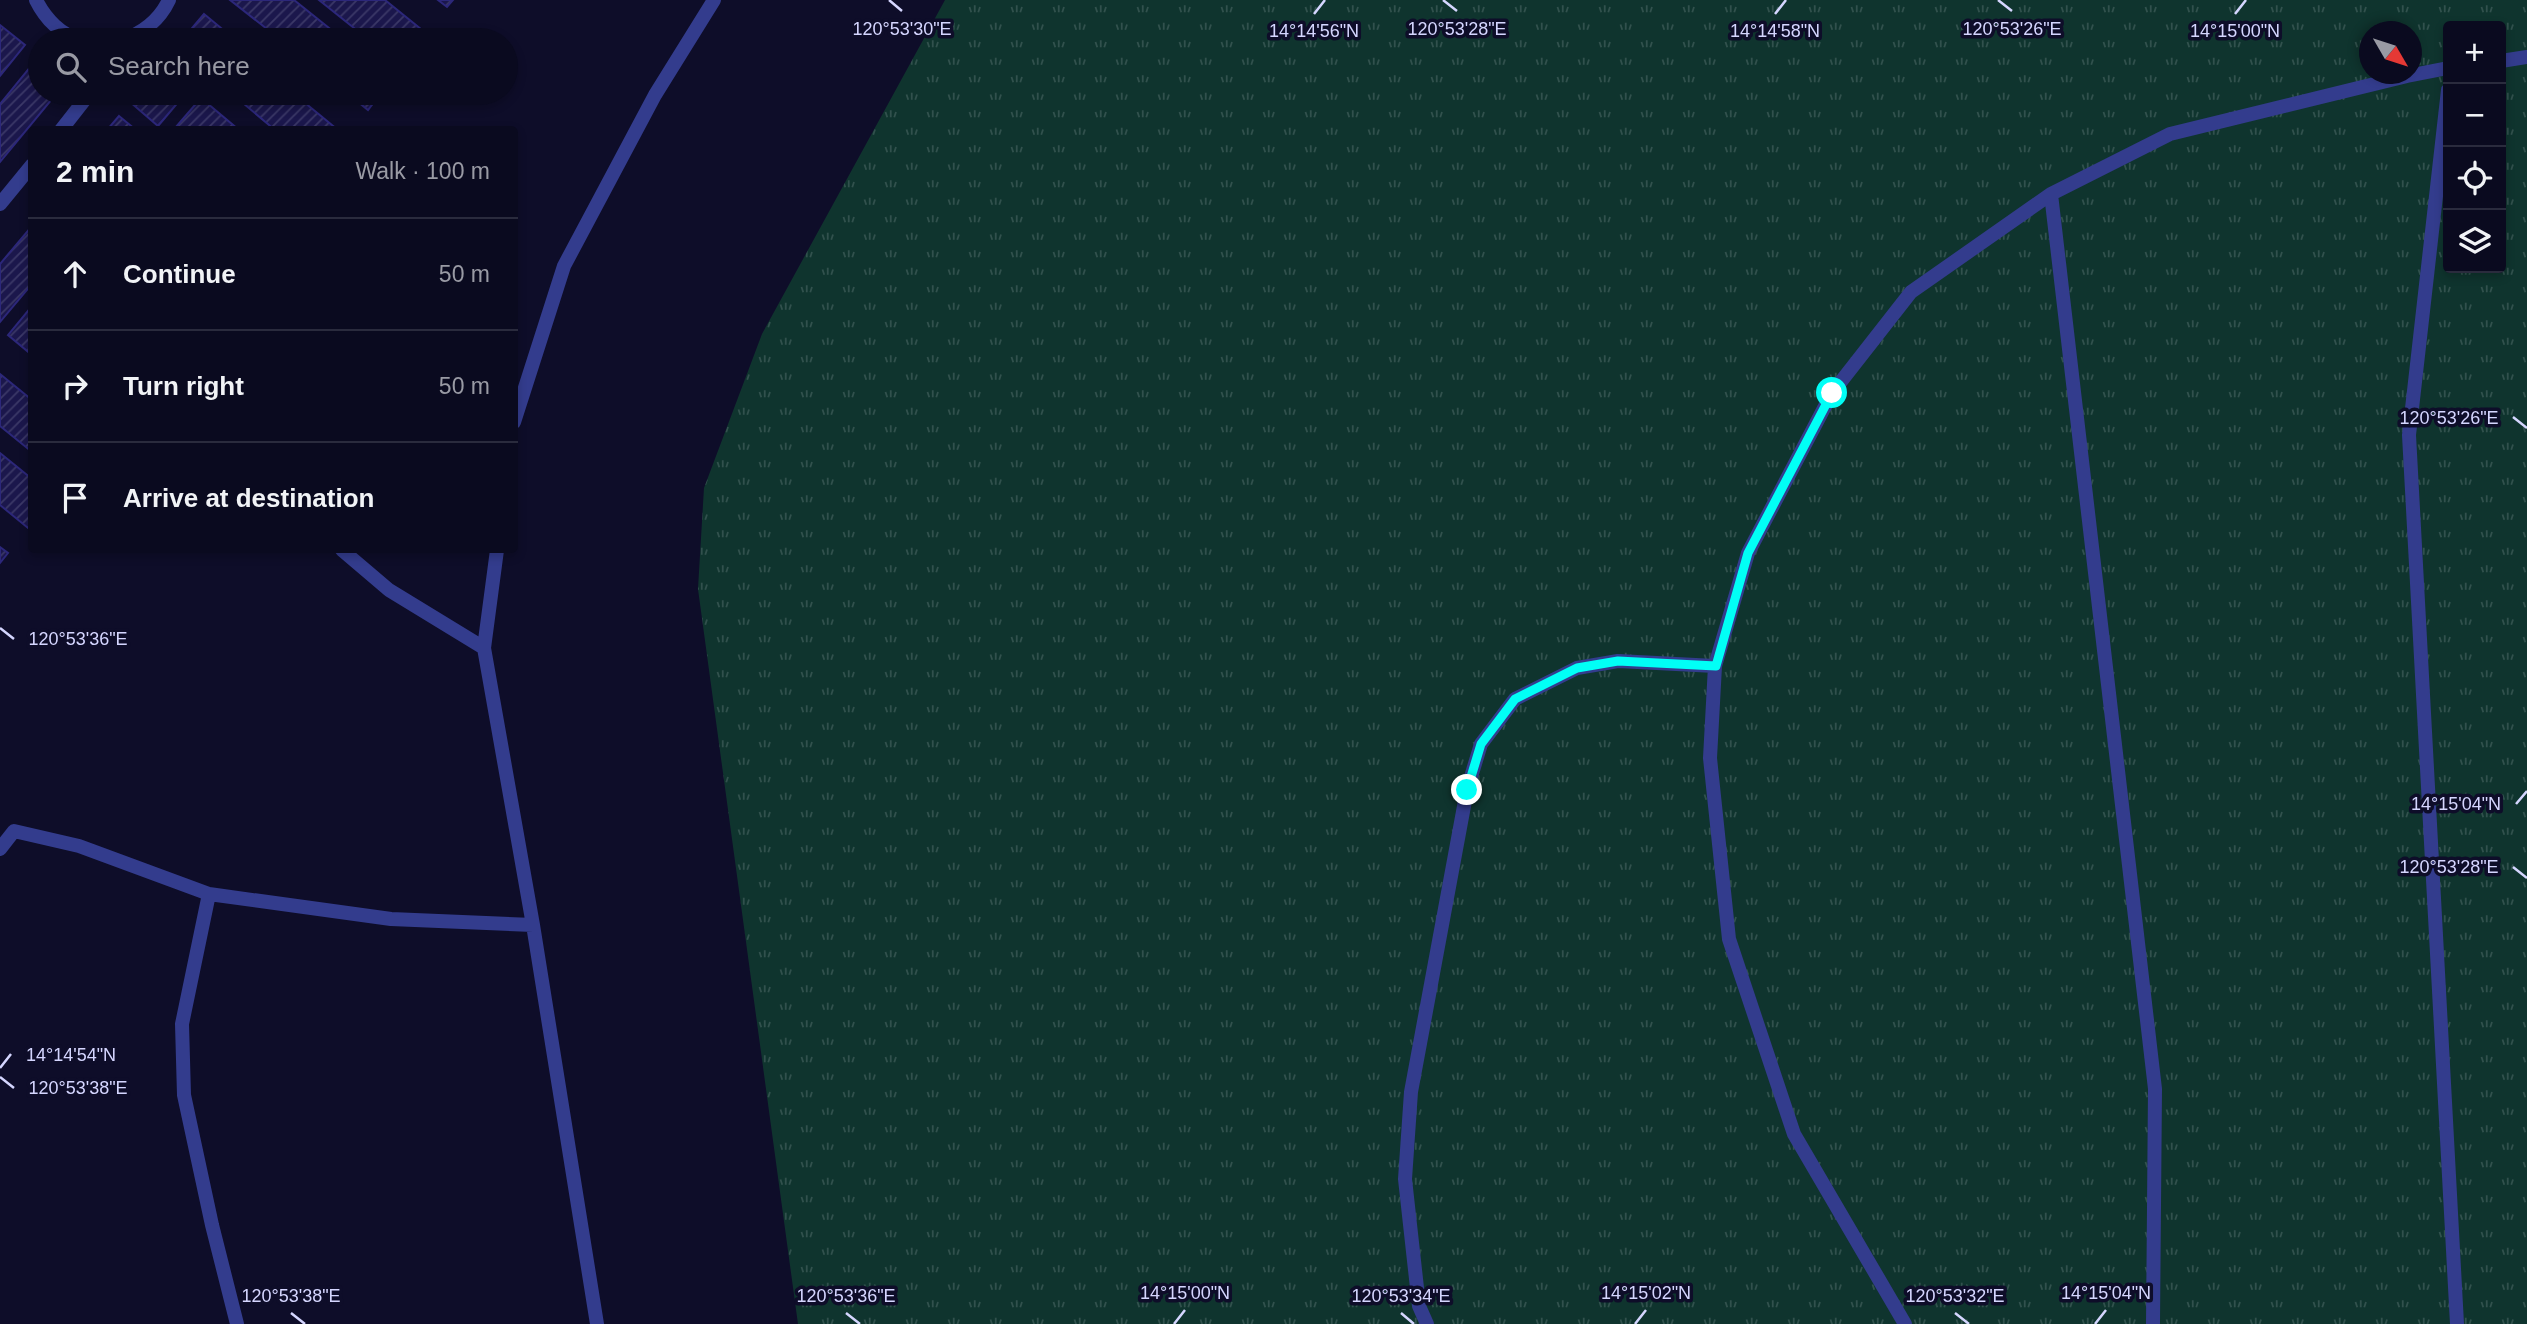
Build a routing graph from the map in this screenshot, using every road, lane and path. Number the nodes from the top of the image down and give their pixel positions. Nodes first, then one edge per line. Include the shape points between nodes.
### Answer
1 (36, 0) edge
2 (169, 0) edge
3 (714, 0) edge
4 (58, 28) edge
5 (147, 28) edge
6 (2527, 57) edge
7 (2506, 60) edge
8 (2443, 69) edge
9 (81, 105) edge
10 (64, 126) edge
11 (2443, 134) edge
12 (28, 170) edge
13 (2051, 194) junction
14 (0, 204) edge
15 (518, 410) edge
16 (346, 553) edge
17 (497, 553) edge
18 (484, 648) junction
19 (1716, 666) junction
20 (0, 849) edge
21 (209, 894) junction
22 (533, 925) junction
23 (237, 1324) edge
24 (597, 1324) edge
25 (1427, 1324) edge
26 (1905, 1324) edge
27 (2153, 1324) edge
28 (2458, 1324) edge

1 - 4 street
2 - 5 street
3 - 15 street via 655,95 564,266
6 - 7 street
8 - 13 street via 2170,134
9 - 10 street
11 - 28 street via 2409,435
12 - 14 street
13 - 19 street via 1912,292 1832,393 1748,553
13 - 27 street via 2155,1089
16 - 18 street via 389,590
17 - 18 street
18 - 22 street
19 - 25 street via 1618,661 1577,668 1515,699 1481,744 1467,790 1411,1092 1405,1179 1419,1306
19 - 26 street via 1710,758 1729,939 1794,1134
20 - 21 street via 14,831 79,846
21 - 22 street via 391,919
21 - 23 street via 183,1024 184,1095
22 - 24 street

